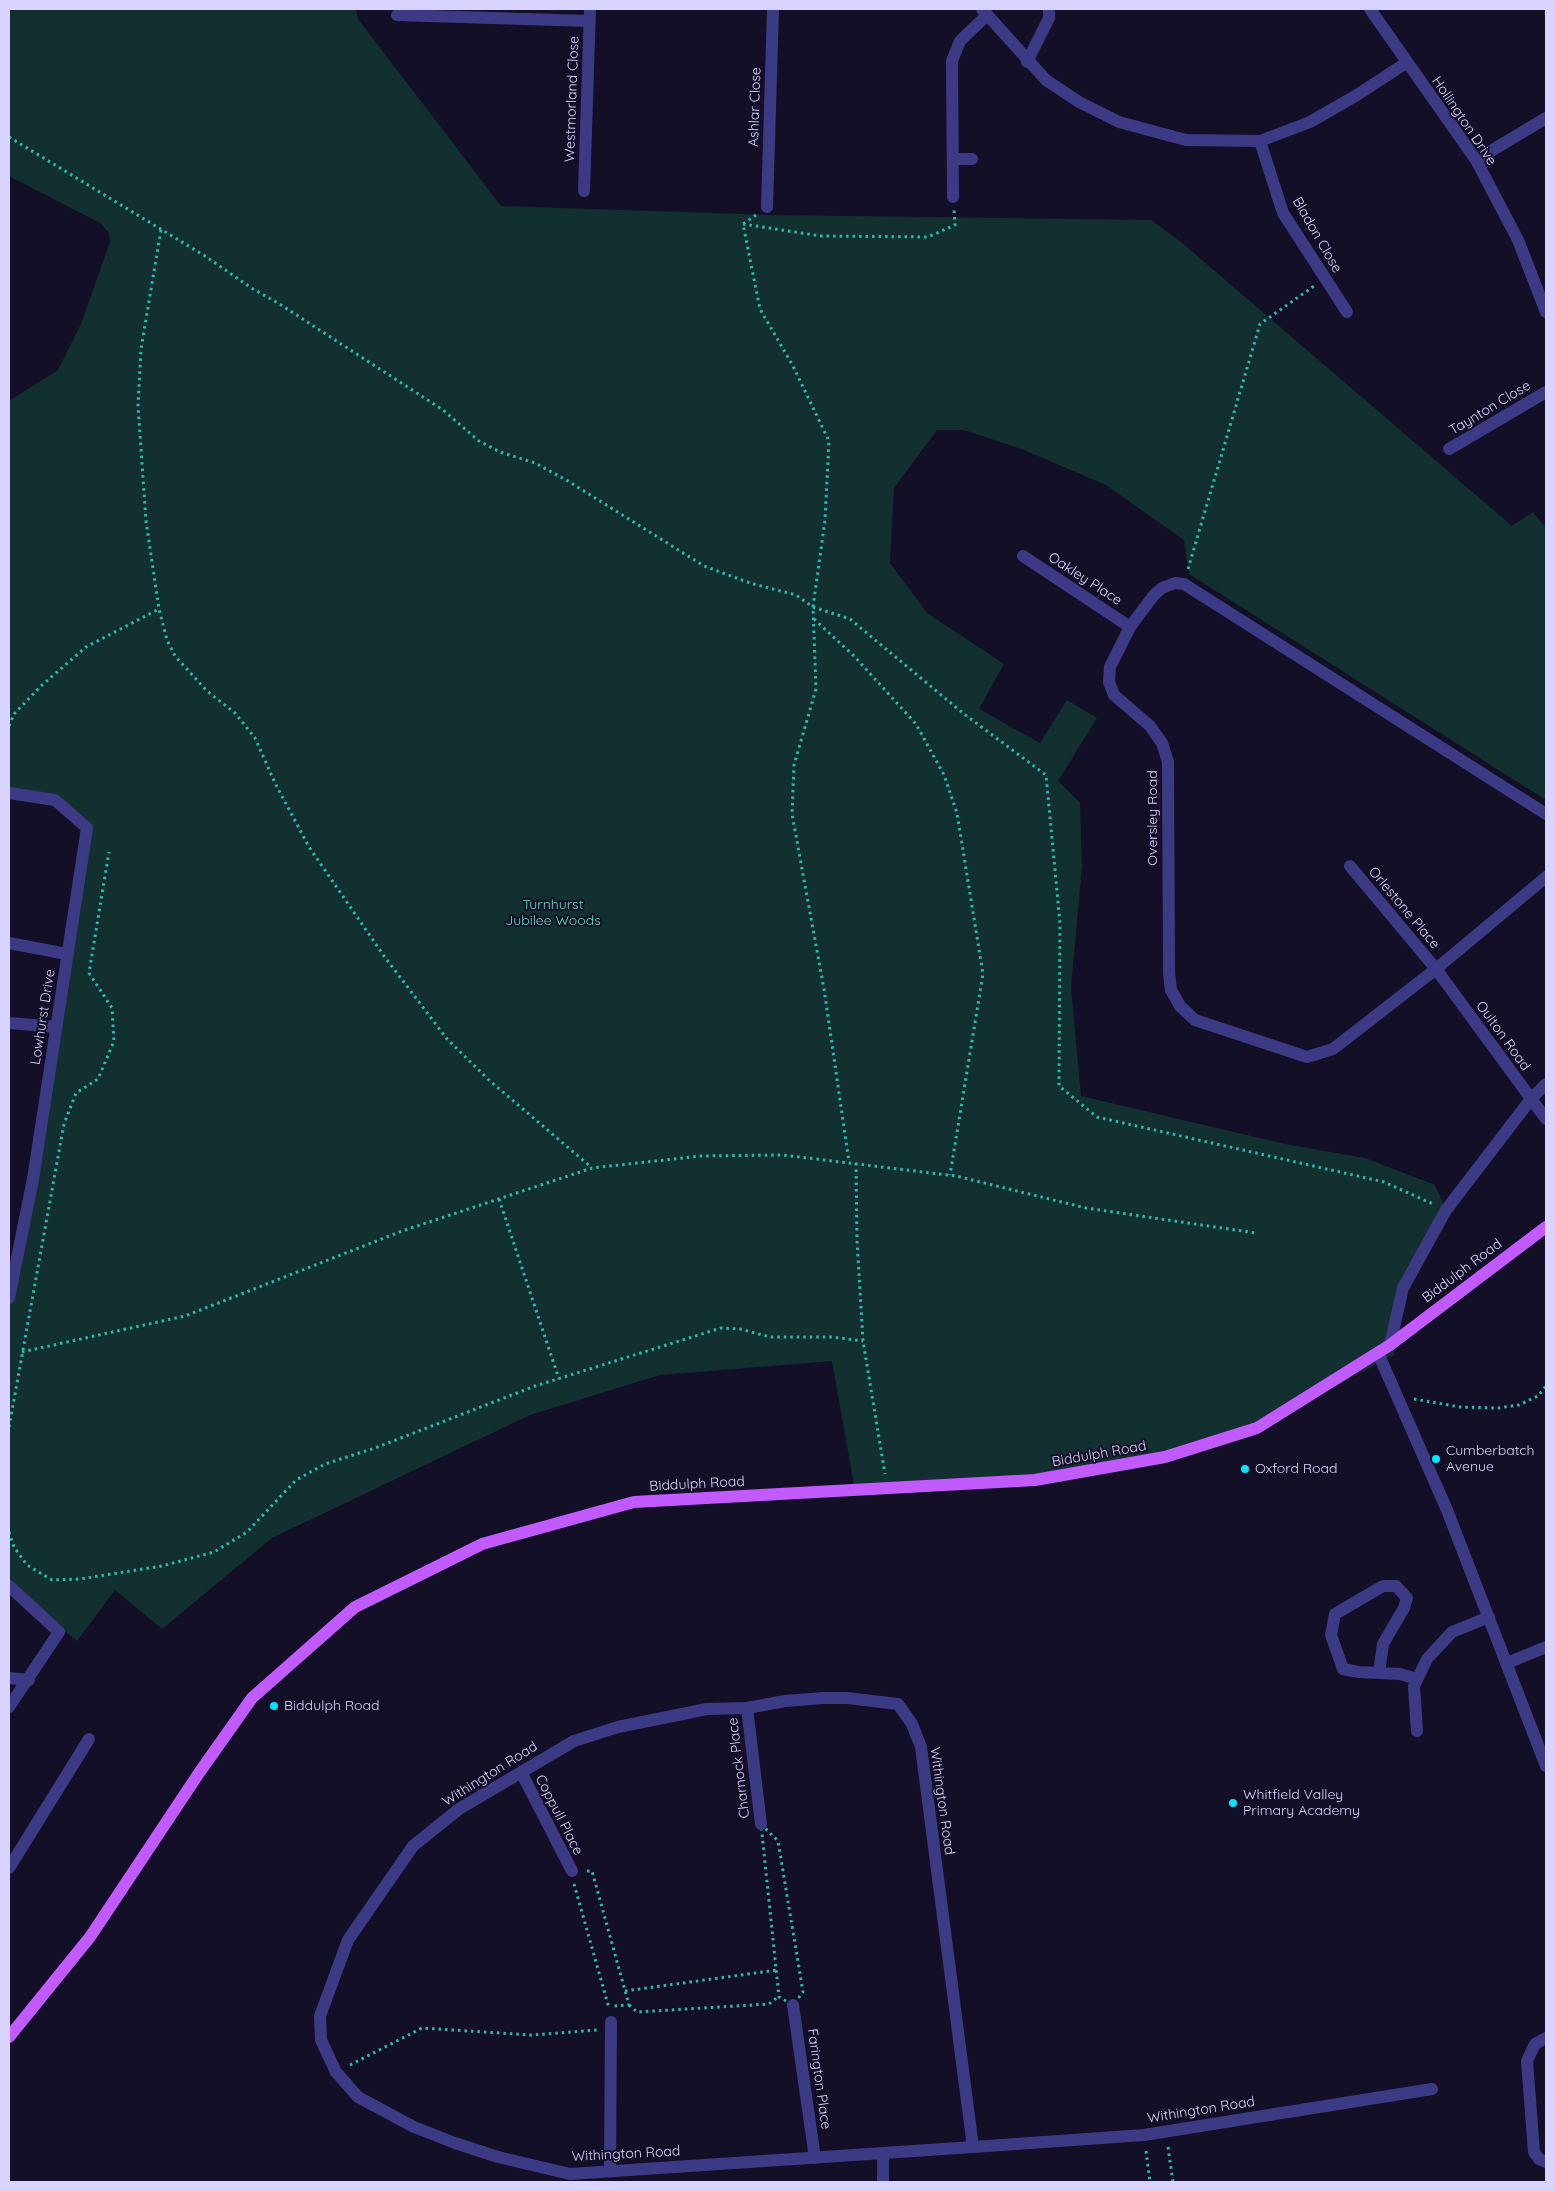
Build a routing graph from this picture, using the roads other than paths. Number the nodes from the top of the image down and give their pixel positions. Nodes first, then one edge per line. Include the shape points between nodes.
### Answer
1 (773, 9) edge
2 (1049, 9) edge
3 (1370, 9) edge
4 (984, 12) edge
5 (427, 13) edge
6 (397, 15) dead end
7 (590, 15) edge
8 (1027, 62) junction
9 (1406, 63) junction
10 (1546, 118) edge
11 (1260, 141) junction
12 (954, 159) junction
13 (972, 159) dead end
14 (1476, 160) junction
15 (584, 190) dead end
16 (953, 197) dead end
17 (767, 207) road end
18 (1346, 312) dead end
19 (1546, 312) edge
20 (1546, 392) edge
21 (1449, 449) dead end
22 (1023, 556) dead end
23 (1130, 626) junction
24 (9, 793) edge
25 (1546, 814) edge
26 (1350, 866) dead end
27 (1546, 877) edge
28 (9, 943) edge
29 (67, 954) junction
30 (1436, 969) junction
31 (9, 1023) edge
32 (56, 1027) junction
33 (1546, 1084) edge
34 (1531, 1099) junction
35 (1546, 1119) edge
36 (1546, 1227) edge
37 (13, 1257) edge
38 (9, 1298) edge
39 (1390, 1345) junction
40 (1378, 1353) junction
41 (9, 1586) edge
42 (1489, 1617) junction
43 (1546, 1647) edge
44 (1507, 1663) junction
45 (1380, 1673) junction
46 (9, 1678) edge
47 (1417, 1679) junction
48 (29, 1680) junction
49 (9, 1707) edge
50 (747, 1708) junction
51 (1417, 1731) dead end
52 (89, 1739) dead end
53 (1546, 1766) edge
54 (520, 1772) junction
55 (760, 1824) road end
56 (9, 1868) edge
57 (572, 1872) road end
58 (793, 2005) road end
59 (611, 2025) road end
60 (9, 2037) edge
61 (1546, 2038) edge
62 (1432, 2090) dead end
63 (973, 2147) junction
64 (883, 2153) junction
65 (816, 2158) junction
66 (1546, 2162) edge
67 (610, 2170) junction
68 (569, 2178) edge
69 (884, 2182) edge

1 - 17 street, Ashlar Close
2 - 8 street via 1049,18
3 - 9 street, Hollington Drive
4 - 8 street
4 - 12 street via 960,41 952,61
5 - 6 street
5 - 7 street
7 - 15 street, Westmorland Close
8 - 11 street via 1046,80 1079,102 1119,122 1186,140
9 - 11 street via 1310,122
9 - 14 street, Hollington Drive
10 - 14 street
11 - 18 street, Bladon Close via 1284,213
12 - 13 street
12 - 16 street
14 - 19 street, Hollington Drive via 1518,240
20 - 21 street, Taynton Close
22 - 23 street, Oakley Place
23 - 25 street, Oversley Road via 1162,588 1175,583 1184,584
23 - 30 street, Oversley Road via 1110,667 1109,682 1121,703 1150,726 1162,742 1168,762 1168,972 1171,990 1180,1006 1195,1020 1307,1057 1333,1050
24 - 29 street, Lowhurst Drive via 54,800 87,828
26 - 30 street, Orlestone Place
27 - 30 street, Oversley Road
28 - 29 street
29 - 32 street, Lowhurst Drive
30 - 34 street, Oulton Road
31 - 32 street
32 - 37 street, Lowhurst Drive via 33,1179
33 - 34 street
34 - 35 street, Oulton Road
34 - 39 street via 1446,1210 1403,1288
36 - 39 main road, Biddulph Road
37 - 38 street, Lowhurst Drive
39 - 40 main road, Biddulph Road
40 - 42 street via 1447,1510
40 - 60 main road, Biddulph Road via 1257,1428 1166,1458 1035,1480 634,1502 482,1544 355,1608 252,1698 90,1937
41 - 48 street via 60,1632
42 - 44 street
42 - 47 street via 1452,1632 1427,1659
43 - 44 street
44 - 53 street
45 - 45 street via 1343,1669 1331,1635 1333,1621 1335,1614 1382,1586 1396,1586 1407,1598 1383,1644
45 - 47 street
46 - 48 street
47 - 51 street via 1414,1686
48 - 49 street
50 - 54 street, Withington Road via 707,1709 574,1740
50 - 55 street, Charnock Place
50 - 63 street, Withington Road via 823,1698 876,1700 898,1704 912,1724 921,1747
52 - 56 street
54 - 57 street, Coppull Place
54 - 68 street, Withington Road via 459,1808 413,1846 348,1940 320,2016 321,2040 336,2072 358,2097 414,2127
58 - 65 street, Farington Place
59 - 67 street
61 - 66 street via 1535,2044 1527,2061 1534,2152
62 - 63 street, Withington Road via 1144,2135
63 - 64 street, Withington Road
64 - 65 street, Withington Road
64 - 69 street
65 - 67 street, Withington Road
67 - 68 street, Withington Road

